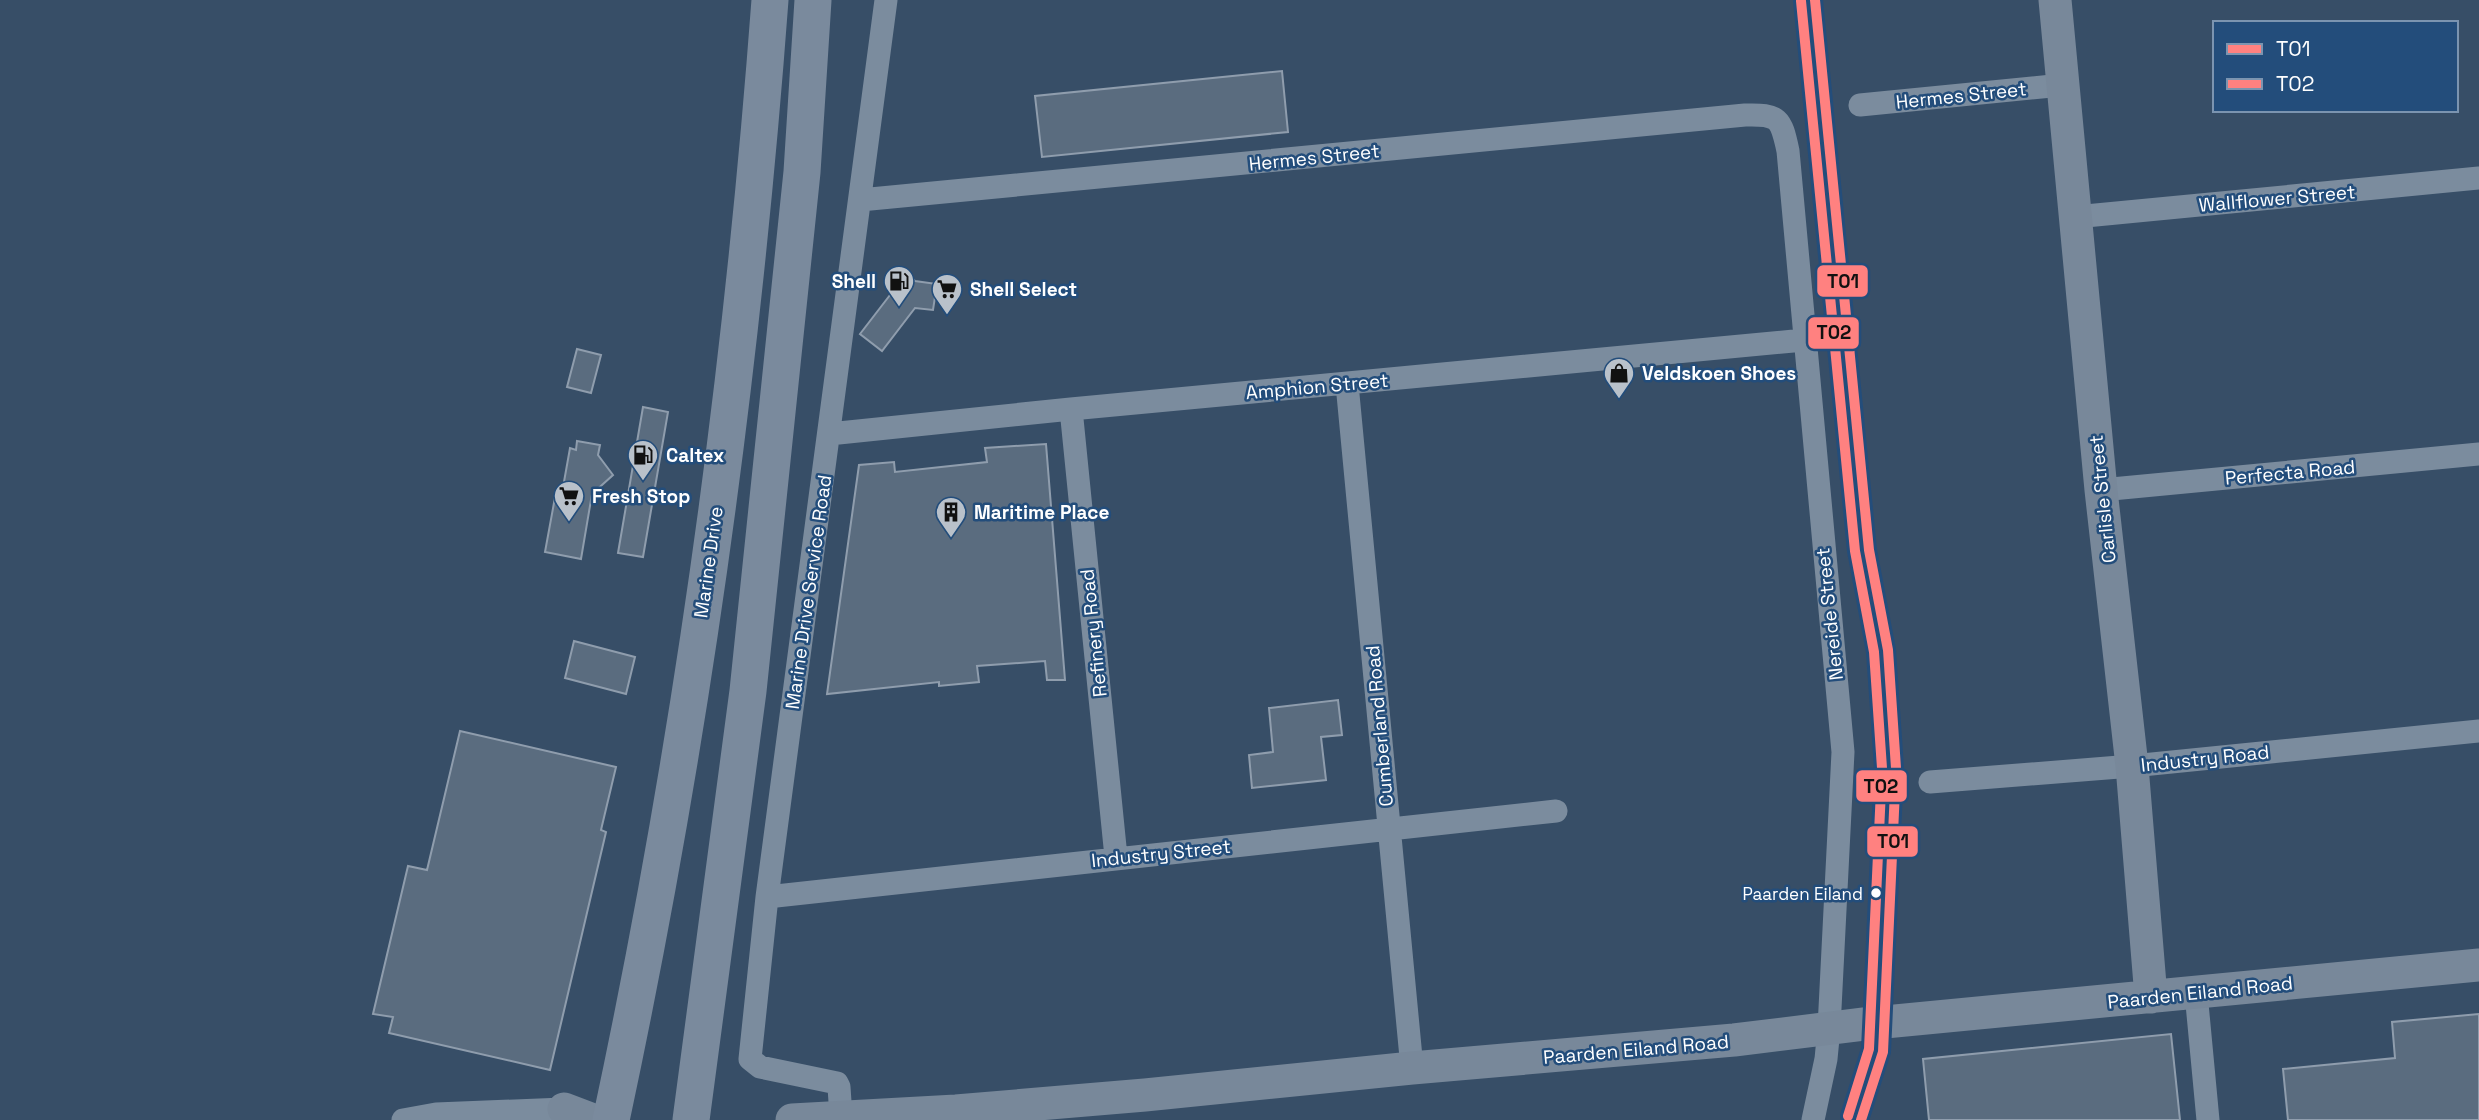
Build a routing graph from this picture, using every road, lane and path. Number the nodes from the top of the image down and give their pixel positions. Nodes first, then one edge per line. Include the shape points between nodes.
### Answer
1 (770, 0) edge
2 (813, 0) edge
3 (886, 0) edge
4 (2055, 0) edge
5 (2062, 85) junction
6 (1860, 104) dead end
7 (1768, 114) joint
8 (2479, 178) edge
9 (860, 200) junction
10 (2074, 217) junction
11 (1804, 340) junction
12 (1347, 384) junction
13 (1070, 409) junction
14 (829, 434) junction
15 (2479, 454) edge
16 (2101, 490) junction
17 (2479, 731) edge
18 (2132, 766) junction
19 (1930, 782) dead end
20 (1556, 811) dead end
21 (1389, 828) junction
22 (1116, 857) junction
23 (767, 897) junction
24 (2479, 965) edge
25 (2196, 993) junction
26 (2151, 997) junction
27 (1829, 1028) junction
28 (1412, 1068) junction
29 (579, 1115) edge
30 (431, 1117) edge
31 (841, 1117) junction
32 (403, 1120) edge
33 (611, 1120) edge
34 (691, 1120) edge
35 (792, 1120) edge
36 (1813, 1120) edge
37 (2208, 1120) edge

1 - 33 main road, Marine Drive via 740,323 691,693
2 - 34 main road via 802,172 748,691
3 - 9 street, Marine Drive Service Road
4 - 5 street, Carlisle Street
5 - 6 street, Hermes Street
5 - 10 street, Carlisle Street
7 - 9 street, Hermes Street
7 - 11 street, Nereide Street via 1784,132 1788,151
8 - 10 street, Wallflower Street
9 - 14 street, Marine Drive Service Road
10 - 16 street, Carlisle Street
11 - 12 street, Amphion Street
11 - 27 street, Nereide Street via 1843,752
12 - 13 street, Amphion Street
12 - 21 street, Cumberland Road
13 - 14 street, Amphion Street
13 - 22 street, Refinery Road
14 - 23 street, Marine Drive Service Road
15 - 16 street, Perfecta Road
16 - 18 street, Carlisle Street
17 - 18 street, Industry Road
18 - 19 street, Industry Road
18 - 26 street, Carlisle Street
20 - 21 street, Industry Street
21 - 22 street, Industry Street
21 - 28 street, Cumberland Road
22 - 23 street, Industry Street
23 - 31 street, Marine Drive Service Road via 750,1059 760,1067 837,1083
24 - 25 street, Paarden Eiland Road
25 - 26 street, Paarden Eiland Road
25 - 37 street
26 - 27 street, Paarden Eiland Road
27 - 28 street, Paarden Eiland Road via 1734,1041
27 - 36 street, Nereide Street
28 - 31 street, Paarden Eiland Road via 1145,1096
29 - 30 street
30 - 32 street
31 - 35 street, Paarden Eiland Road

